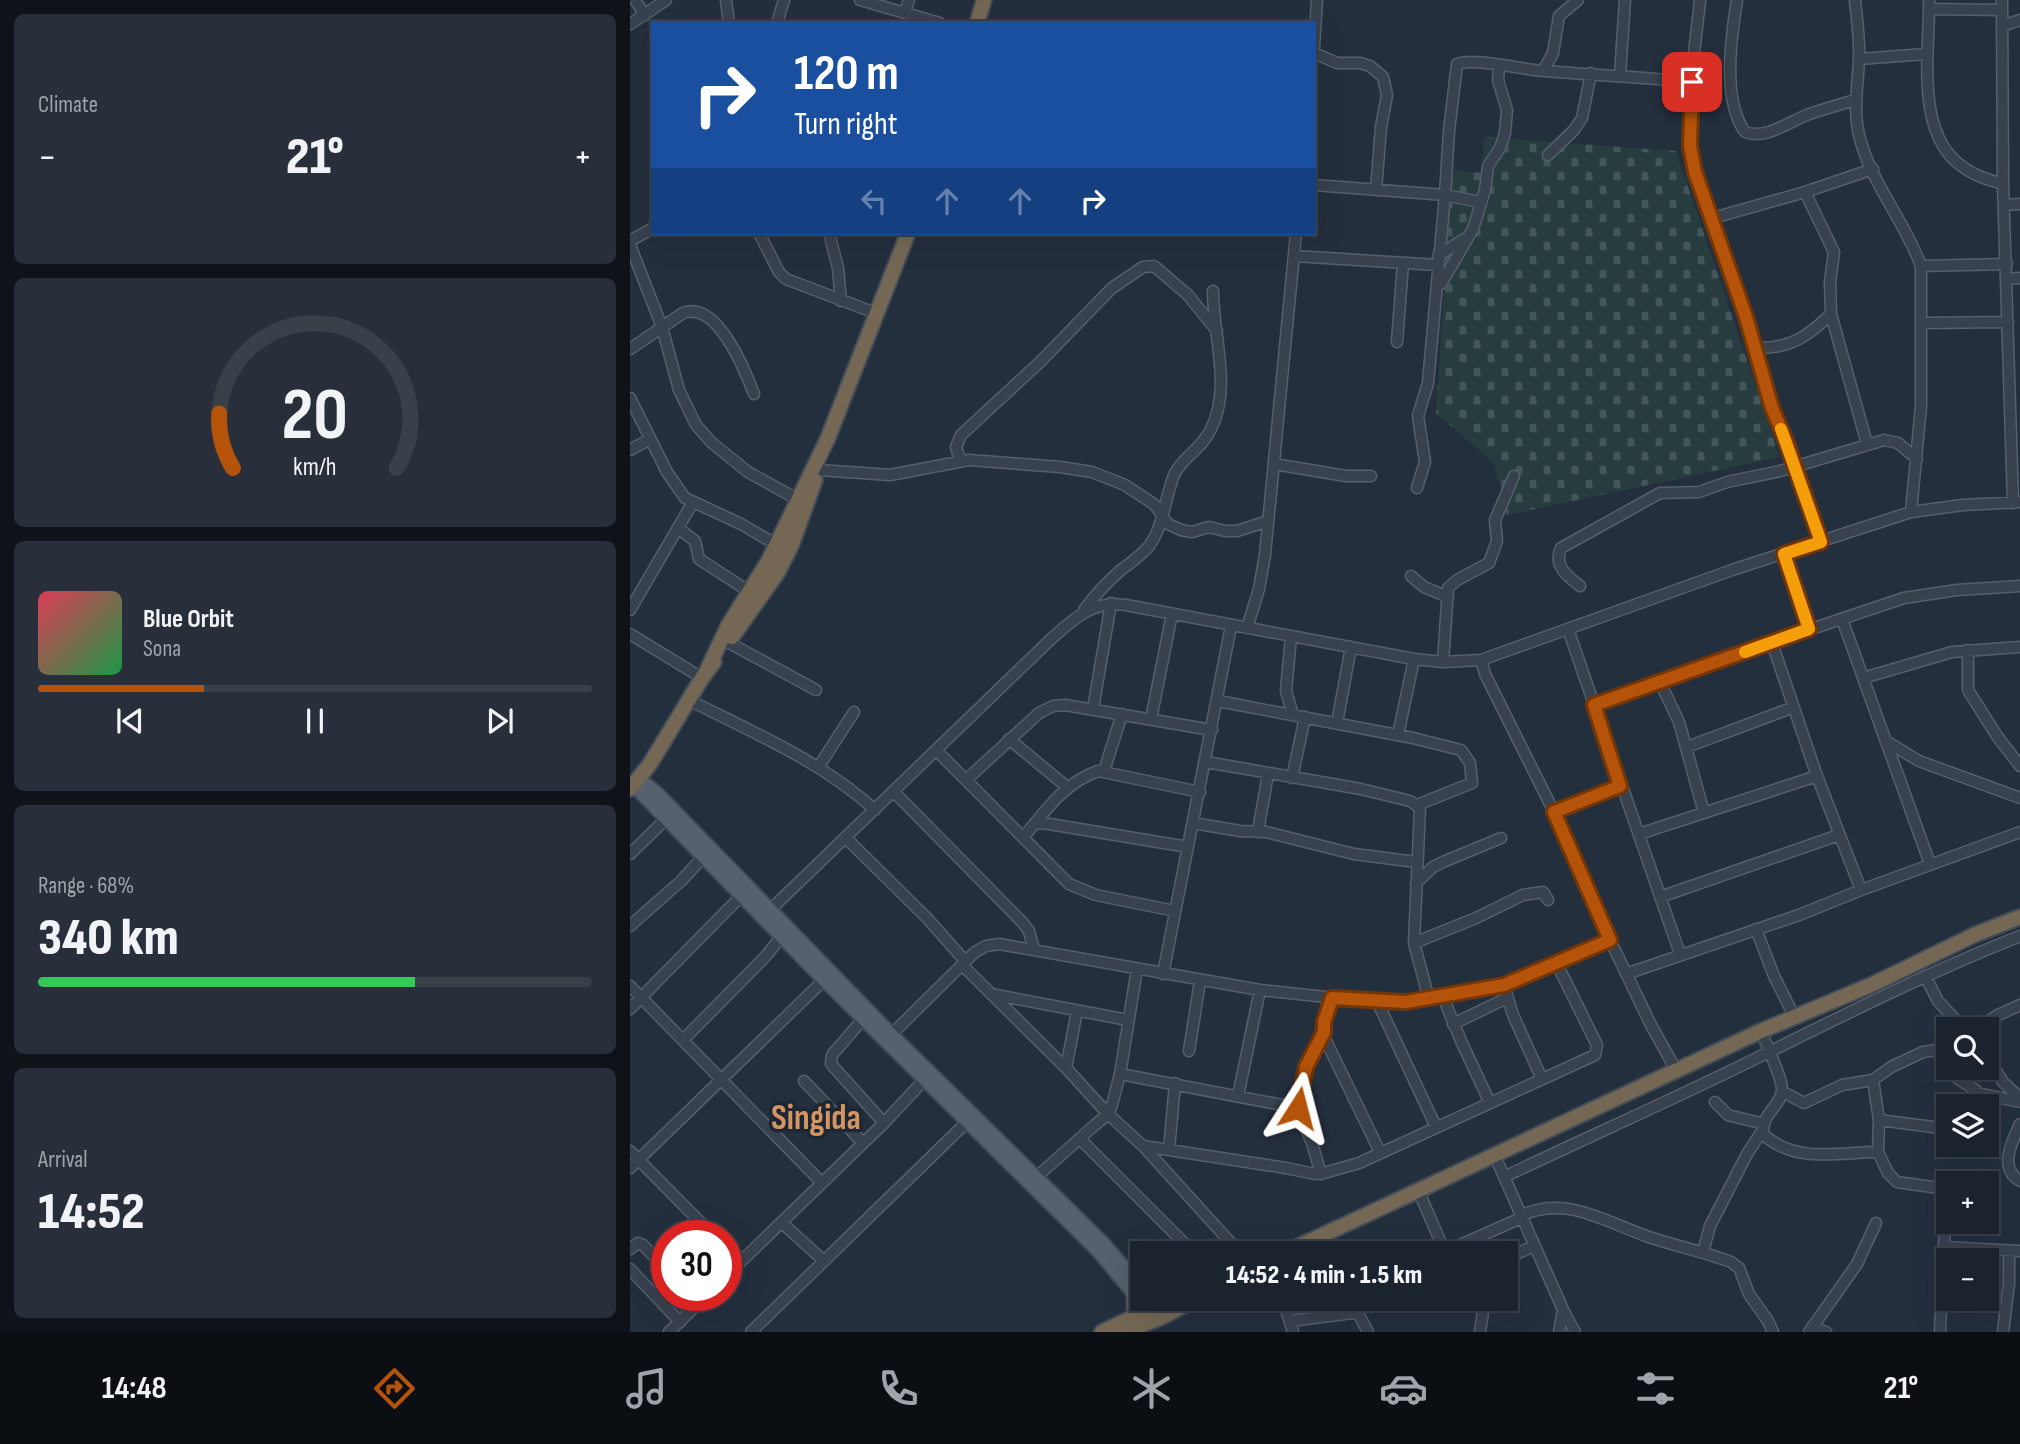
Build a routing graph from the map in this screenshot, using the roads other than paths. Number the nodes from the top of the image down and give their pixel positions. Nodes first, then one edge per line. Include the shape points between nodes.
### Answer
1 (635, 0) edge
2 (666, 0) edge
3 (726, 0) edge
4 (784, 0) edge
5 (909, 0) edge
6 (984, 0) edge
7 (1317, 0) edge
8 (1578, 0) edge
9 (1625, 0) edge
10 (1700, 0) edge
11 (1737, 0) edge
12 (1855, 0) edge
13 (865, 1) edge
14 (1929, 4) edge
15 (2002, 5) edge
16 (905, 12) junction
17 (645, 15) junction
18 (2020, 20) edge
19 (729, 21) edge
20 (778, 21) edge
21 (934, 21) edge
22 (978, 21) edge
23 (1316, 21) edge
24 (630, 24) edge
25 (2002, 26) junction
26 (1316, 54) edge
27 (1926, 54) junction
28 (1859, 59) junction
29 (1499, 65) junction
30 (1543, 71) junction
31 (1591, 73) junction
32 (1620, 75) junction
33 (1692, 82) junction
34 (1855, 100) junction
35 (1548, 155) dead end
36 (1872, 169) junction
37 (2003, 184) junction
38 (1316, 185) edge
39 (1376, 190) junction
40 (1805, 192) junction
41 (1445, 195) junction
42 (1480, 202) junction
43 (2020, 204) edge
44 (2004, 205) junction
45 (1713, 218) junction
46 (651, 229) edge
47 (760, 235) edge
48 (830, 235) edge
49 (907, 235) edge
50 (1296, 235) edge
51 (1467, 237) junction
52 (630, 243) edge
53 (1294, 256) junction
54 (1438, 261) junction
55 (1403, 263) junction
56 (2007, 264) junction
57 (1921, 267) junction
58 (2020, 278) edge
59 (2007, 279) junction
60 (1441, 284) dead end
61 (1213, 291) dead end
62 (841, 301) junction
63 (878, 314) junction
64 (1831, 314) junction
65 (2008, 322) junction
66 (1922, 323) junction
67 (662, 327) junction
68 (1217, 331) junction
69 (1397, 342) dead end
70 (1755, 348) junction
71 (630, 349) edge
72 (754, 394) dead end
73 (630, 398) edge
74 (828, 438) junction
75 (650, 439) junction
76 (1867, 444) junction
77 (630, 450) edge
78 (1917, 459) junction
79 (960, 460) junction
80 (1274, 464) junction
81 (1795, 466) junction
82 (819, 470) junction
83 (1371, 476) dead end
84 (1514, 476) dead end
85 (1417, 488) dead end
86 (797, 499) junction
87 (693, 502) junction
88 (2016, 503) edge
89 (1911, 512) junction
90 (1161, 518) junction
91 (1268, 521) junction
92 (678, 528) junction
93 (1821, 542) junction
94 (777, 545) junction
95 (1784, 554) junction
96 (1411, 576) dead end
97 (1580, 586) dead end
98 (2020, 586) edge
99 (750, 592) junction
100 (1448, 597) junction
101 (1111, 603) junction
102 (630, 610) edge
103 (1083, 611) junction
104 (1172, 614) junction
105 (1842, 619) junction
106 (1231, 626) junction
107 (1247, 628) junction
108 (1568, 629) junction
109 (1809, 629) junction
110 (630, 634) edge
111 (1291, 637) junction
112 (725, 641) junction
113 (1772, 643) junction
114 (1351, 647) junction
115 (2020, 647) edge
116 (1968, 650) junction
117 (1414, 659) junction
118 (1481, 660) junction
119 (1443, 662) junction
120 (705, 673) junction
121 (1863, 678) junction
122 (1660, 682) junction
123 (816, 690) dead end
124 (689, 700) junction
125 (1218, 701) junction
126 (1594, 705) junction
127 (1794, 707) junction
128 (1093, 709) junction
129 (855, 712) dead end
130 (1122, 714) junction
131 (1293, 715) junction
132 (1305, 717) junction
133 (1152, 719) junction
134 (1337, 723) junction
135 (1212, 730) junction
136 (1398, 735) junction
137 (1009, 739) junction
138 (1885, 741) junction
139 (1688, 747) junction
140 (937, 751) junction
141 (1206, 762) junction
142 (819, 766) junction
143 (2020, 766) edge
144 (1104, 771) junction
145 (1268, 774) junction
146 (1817, 776) junction
147 (1292, 778) junction
148 (966, 780) junction
149 (633, 782) edge
150 (1620, 786) junction
151 (1067, 788) junction
152 (894, 792) junction
153 (1200, 792) junction
154 (2020, 798) edge
155 (1417, 804) junction
156 (875, 810) junction
157 (1554, 812) junction
158 (1704, 813) junction
159 (667, 818) junction
160 (1193, 823) junction
161 (1034, 824) junction
162 (1258, 831) junction
163 (2020, 832) edge
164 (1639, 834) junction
165 (1839, 835) junction
166 (846, 838) junction
167 (1023, 838) junction
168 (1502, 838) dead end
169 (1188, 847) junction
170 (630, 854) edge
171 (704, 856) junction
172 (1416, 862) junction
173 (1930, 864) junction
174 (1416, 883) junction
175 (1861, 890) junction
176 (743, 895) junction
177 (1660, 897) junction
178 (1548, 900) dead end
179 (1175, 911) junction
180 (767, 913) junction
181 (2020, 917) edge
182 (630, 926) edge
183 (1756, 929) junction
184 (782, 936) junction
185 (2020, 936) edge
186 (1610, 940) junction
187 (1414, 943) junction
188 (1034, 950) junction
189 (1680, 954) junction
190 (963, 963) junction
191 (1557, 964) junction
192 (1137, 969) junction
193 (1163, 974) junction
194 (1626, 974) junction
195 (1925, 976) junction
196 (824, 980) junction
197 (1200, 981) junction
198 (1504, 985) junction
199 (630, 986) edge
200 (1259, 990) junction
201 (990, 994) junction
202 (1443, 997) junction
203 (642, 998) junction
204 (1332, 998) junction
205 (1507, 998) junction
206 (1429, 999) junction
207 (1377, 1002) junction
208 (2020, 1004) edge
209 (630, 1009) edge
210 (1077, 1012) junction
211 (1953, 1017) edge
212 (1997, 1017) edge
213 (1795, 1018) junction
214 (863, 1019) junction
215 (1128, 1020) junction
216 (1453, 1024) junction
217 (1761, 1031) junction
218 (1324, 1032) junction
219 (888, 1037) junction
220 (683, 1040) junction
221 (1936, 1048) edge
222 (1189, 1051) dead end
223 (1769, 1052) junction
224 (1066, 1068) junction
225 (1676, 1070) junction
226 (1120, 1074) junction
227 (1999, 1076) edge
228 (721, 1079) junction
229 (1542, 1079) junction
230 (924, 1080) junction
231 (1873, 1080) junction
232 (1959, 1080) edge
233 (804, 1081) dead end
234 (1175, 1083) junction
235 (1783, 1092) junction
236 (1977, 1093) joint
237 (1238, 1096) junction
238 (2020, 1100) edge
239 (1715, 1102) dead end
240 (1490, 1103) junction
241 (1298, 1108) junction
242 (1108, 1114) junction
243 (1879, 1120) junction
244 (967, 1122) junction
245 (884, 1123) junction
246 (2020, 1124) edge
247 (1436, 1127) junction
248 (1763, 1127) junction
249 (1936, 1127) edge
250 (1080, 1139) junction
251 (863, 1143) junction
252 (1143, 1146) junction
253 (1169, 1150) junction
254 (630, 1151) edge
255 (1380, 1152) junction
256 (1878, 1152) junction
257 (1494, 1154) junction
258 (639, 1160) junction
259 (630, 1168) edge
260 (1321, 1174) junction
261 (1504, 1177) junction
262 (1033, 1180) junction
263 (2020, 1181) edge
264 (822, 1183) junction
265 (1418, 1190) junction
266 (1521, 1217) junction
267 (699, 1220) edge
268 (782, 1223) junction
269 (1876, 1223) dead end
270 (1182, 1241) edge
271 (1229, 1241) edge
272 (1310, 1241) edge
273 (1439, 1241) edge
274 (1468, 1241) edge
275 (1534, 1246) junction
276 (1944, 1247) junction
277 (630, 1249) edge
278 (2009, 1251) junction
279 (2020, 1251) edge
280 (1703, 1252) junction
281 (651, 1253) edge
282 (1518, 1253) edge
283 (742, 1261) edge
284 (824, 1261) junction
285 (630, 1269) edge
286 (1130, 1283) edge
287 (1563, 1310) junction
288 (689, 1311) edge
289 (1148, 1311) edge
290 (1483, 1311) edge
291 (680, 1322) junction
292 (1291, 1327) edge
293 (1811, 1329) edge
294 (669, 1332) edge
295 (751, 1332) edge
296 (1102, 1332) edge
297 (1124, 1332) edge
298 (1368, 1332) edge
299 (1480, 1332) edge
300 (1559, 1332) edge
301 (1575, 1332) edge
302 (1773, 1332) edge
303 (1826, 1332) edge
304 (1940, 1332) edge
305 (2003, 1332) edge

1 - 17 street
2 - 17 street
3 - 19 street
4 - 20 street
5 - 16 street
6 - 22 highway
7 - 23 street
8 - 30 street via 1559,16 1553,53
9 - 32 street
10 - 33 street
11 - 34 street via 1730,92 1737,122 1745,132 1770,131
12 - 28 street
13 - 16 street
14 - 15 street
14 - 27 street
15 - 25 street
16 - 21 street
17 - 24 street
18 - 25 street
25 - 37 street
26 - 39 street via 1337,63 1370,66 1383,78 1387,95
27 - 28 street
27 - 37 street via 1931,114 1944,148 1965,169
28 - 34 street
29 - 30 street
29 - 41 street via 1463,62 1455,69
29 - 42 street via 1507,120 1500,148 1488,166
30 - 31 street
31 - 32 street
31 - 35 street via 1582,118
32 - 33 street
33 - 45 street via 1692,157
34 - 36 street via 1859,134
36 - 40 street
36 - 57 street
37 - 44 street
38 - 39 street
39 - 41 street
40 - 45 street
40 - 64 street via 1834,252
41 - 42 street
41 - 54 street
42 - 51 street
43 - 44 street
44 - 56 street
45 - 70 street
46 - 52 street
47 - 62 street via 786,279
48 - 62 street
49 - 63 highway
50 - 53 street
51 - 54 street
51 - 60 street
52 - 67 street
53 - 55 street
53 - 80 street
54 - 55 street
54 - 85 street via 1428,383 1418,416 1426,462
55 - 69 street
56 - 57 street
56 - 59 street
57 - 66 street
58 - 59 street
59 - 65 street
61 - 68 street
62 - 63 street
63 - 74 highway
64 - 70 street via 1813,332 1791,344
64 - 76 street
65 - 66 street
65 - 88 street
66 - 78 street
67 - 71 street
67 - 72 street via 687,311 714,322 738,357
67 - 86 street via 679,390 701,431 748,472
68 - 79 street via 1174,282 1154,266 1143,267 1112,288 961,435 956,447
68 - 90 street via 1216,416 1199,449 1179,466
70 - 81 street
73 - 75 street
74 - 82 highway
74 - 86 highway
75 - 77 street
75 - 87 street via 679,492
76 - 78 street via 1898,443
76 - 81 street
78 - 89 street
79 - 82 street via 890,475
79 - 90 street via 1060,467 1107,476 1143,495
80 - 83 street
80 - 91 street
81 - 93 street
81 - 97 street via 1699,492 1660,493 1565,545 1558,552 1558,561
82 - 112 highway via 778,572
84 - 100 street via 1495,520 1497,541 1489,563 1450,586
86 - 94 highway
87 - 92 street
87 - 94 street
88 - 89 street
89 - 93 street
90 - 91 street via 1192,532 1207,527 1237,531
90 - 103 street via 1148,548
91 - 107 street via 1259,589
92 - 99 street via 695,541 699,559
92 - 102 street
93 - 95 street
94 - 99 highway
95 - 108 street
95 - 109 street
96 - 100 street
98 - 105 street via 1905,598
99 - 112 highway
100 - 119 street
101 - 103 street
101 - 104 street
101 - 128 street
103 - 140 street
104 - 106 street
104 - 133 street
105 - 109 street
105 - 121 street
106 - 107 street
106 - 125 street
107 - 111 street
108 - 118 street
108 - 126 street
109 - 113 street
110 - 120 street
111 - 114 street
111 - 131 street via 1286,691
112 - 120 highway
112 - 123 street
113 - 122 street
113 - 127 street
114 - 117 street
114 - 134 street
115 - 116 street
116 - 121 street
116 - 143 street via 1968,690
117 - 119 street
117 - 136 street
118 - 119 street
118 - 157 street
120 - 124 highway
121 - 138 street
122 - 126 street
122 - 139 street
124 - 142 street
124 - 149 highway
125 - 131 street
125 - 135 street
126 - 150 street
127 - 139 street
127 - 146 street
128 - 130 street
128 - 137 street via 1046,708
129 - 142 street
130 - 133 street
130 - 144 street
131 - 132 street
132 - 134 street
132 - 147 street
133 - 135 street
134 - 136 street
135 - 141 street
136 - 155 street via 1461,750 1470,763 1474,780 1469,785
137 - 148 street
137 - 151 street
138 - 154 street via 1919,761
138 - 173 street
139 - 158 street
140 - 148 street
140 - 152 street
141 - 145 street
141 - 153 street
142 - 156 street
144 - 151 street via 1086,775
144 - 153 street
145 - 147 street
145 - 162 street
146 - 158 street
146 - 165 street
147 - 155 street
148 - 167 street
149 - 159 main road
149 - 180 main road via 658,794
150 - 157 street
150 - 164 street
151 - 161 street
152 - 156 street
152 - 188 street via 1029,931
153 - 160 street
155 - 172 street
156 - 166 street
157 - 186 street
158 - 164 street
159 - 170 street
159 - 171 main road
160 - 162 street
160 - 169 street
161 - 167 street
161 - 169 street
162 - 172 street via 1354,854
163 - 173 street
164 - 177 street
165 - 175 street
165 - 177 street
166 - 180 street
166 - 190 street via 927,918
167 - 179 street via 1080,890
168 - 174 street via 1443,862
169 - 179 street
171 - 176 main road
171 - 182 street
172 - 174 street
173 - 175 street
174 - 187 street
175 - 183 street
176 - 180 main road
176 - 203 street
177 - 189 street
178 - 187 street via 1543,892 1530,893
179 - 193 street
180 - 184 main road
180 - 219 main road
181 - 213 highway
183 - 189 street
183 - 213 street
184 - 196 main road
184 - 220 street
185 - 195 street
186 - 191 street
186 - 194 street
187 - 206 street
188 - 190 street via 986,946
188 - 192 street
189 - 194 street
190 - 201 street
190 - 219 street
191 - 198 street
191 - 229 street via 1597,1051
192 - 193 street
192 - 215 street
193 - 197 street
194 - 225 street
195 - 211 street
195 - 223 street
196 - 214 main road
196 - 228 street
197 - 200 street
197 - 222 street
198 - 202 street
198 - 205 street
199 - 203 street
200 - 204 street
200 - 237 street
201 - 210 street
201 - 224 street
202 - 206 street
202 - 216 street
203 - 209 street
203 - 220 street
204 - 207 street
204 - 218 street
205 - 216 street
205 - 229 street
206 - 207 street
207 - 247 street
208 - 212 street
210 - 215 street
210 - 224 street
213 - 217 highway
214 - 219 main road
214 - 245 street via 835,1051 831,1064
215 - 226 street
216 - 240 street
217 - 223 street
217 - 225 highway
218 - 241 street via 1306,1067
218 - 255 street
219 - 230 main road
219 - 262 main road
220 - 228 street
221 - 231 street
223 - 235 street
223 - 261 street
224 - 242 street
225 - 257 highway
226 - 234 street
226 - 242 street
227 - 238 street
228 - 258 street
228 - 264 street
229 - 240 street
230 - 244 main road
230 - 245 street
231 - 235 street via 1842,1085 1804,1104
231 - 243 street
232 - 236 street
233 - 251 street
234 - 237 street
234 - 253 street
235 - 248 street
236 - 238 street
237 - 241 street
239 - 248 street via 1728,1115
240 - 247 street
241 - 260 street
242 - 250 street
242 - 252 street
243 - 249 street
243 - 256 street
244 - 262 main road
244 - 284 street
245 - 251 street
246 - 263 street via 2008,1164
247 - 255 street
248 - 256 street via 1768,1139 1802,1154
248 - 280 street via 1710,1226
250 - 262 street
250 - 270 street
251 - 264 street
252 - 253 street
252 - 271 street
253 - 260 street
254 - 258 street
255 - 260 street
256 - 276 street via 1896,1182 1944,1192
257 - 261 street
257 - 265 highway
258 - 259 street
258 - 267 street
261 - 266 street
262 - 286 main road
264 - 268 street
265 - 272 highway
265 - 273 street
266 - 274 street
266 - 275 street
266 - 280 street via 1538,1209 1566,1207
268 - 283 street
268 - 284 street
269 - 293 street via 1857,1265
275 - 282 street
275 - 287 street
276 - 278 street
276 - 304 street
277 - 281 street via 638,1243
278 - 279 street
278 - 305 street
280 - 302 street via 1738,1267
284 - 295 street
285 - 291 street
287 - 300 street
287 - 301 street
288 - 291 street
289 - 296 highway
289 - 297 highway
290 - 299 street
291 - 294 street
292 - 298 street via 1353,1313
293 - 303 street

